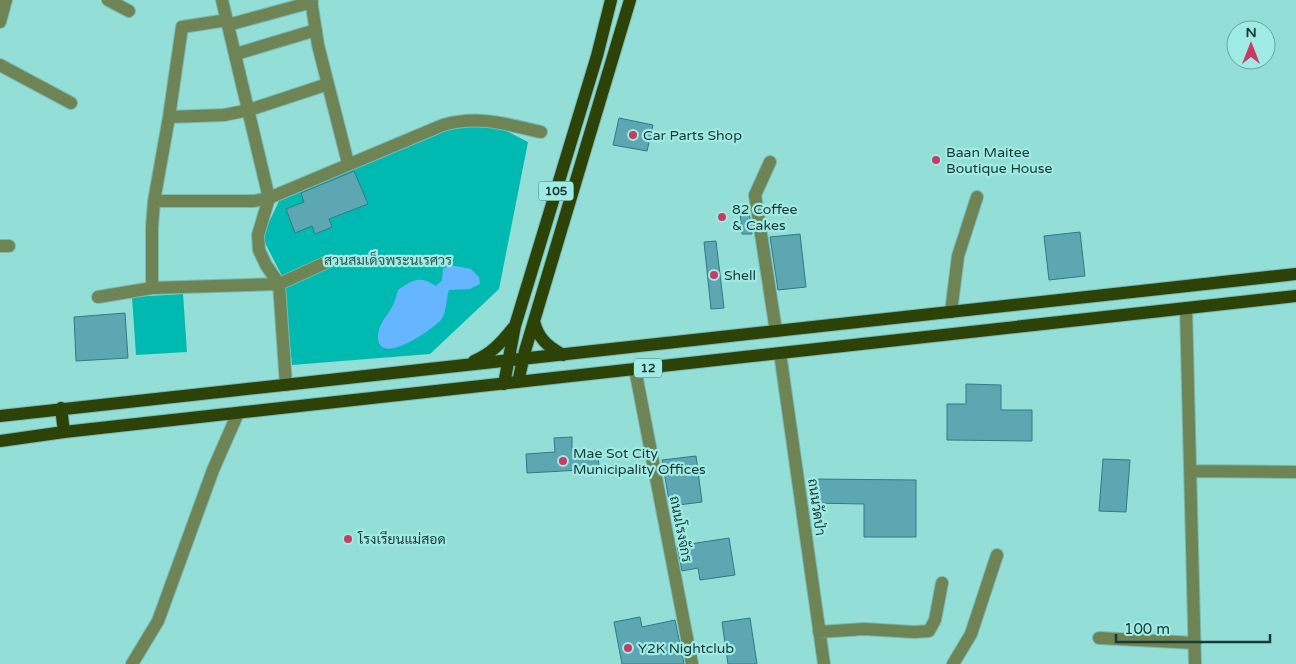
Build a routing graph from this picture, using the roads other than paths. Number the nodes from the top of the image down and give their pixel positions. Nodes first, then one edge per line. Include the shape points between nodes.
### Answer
1 (6, 0) edge
2 (108, 0) edge
3 (222, 0) edge
4 (611, 0) edge
5 (630, 0) edge
6 (312, 1) edge
7 (129, 11) dead end
8 (0, 22) edge
9 (228, 22) junction
10 (316, 30) junction
11 (236, 54) junction
12 (597, 56) junction
13 (612, 61) junction
14 (0, 65) edge
15 (328, 84) junction
16 (71, 103) dead end
17 (249, 110) junction
18 (169, 118) junction
19 (541, 132) dead end
20 (770, 162) dead end
21 (348, 164) junction
22 (976, 197) dead end
23 (269, 198) junction
24 (154, 201) junction
25 (325, 263) dead end
26 (1296, 274) edge
27 (279, 284) junction
28 (152, 288) junction
29 (1296, 296) edge
30 (98, 297) dead end
31 (1186, 308) junction
32 (980, 309) junction
33 (951, 312) junction
34 (534, 321) junction
35 (515, 326) junction
36 (776, 331) junction
37 (983, 331) junction
38 (780, 353) junction
39 (562, 355) junction
40 (522, 359) junction
41 (508, 360) junction
42 (465, 366) junction
43 (635, 369) junction
44 (518, 382) junction
45 (504, 384) junction
46 (286, 385) junction
47 (61, 408) junction
48 (238, 413) junction
49 (0, 416) edge
50 (64, 432) junction
51 (0, 441) edge
52 (1190, 471) junction
53 (1296, 472) edge
54 (997, 555) dead end
55 (942, 583) dead end
56 (819, 632) junction
57 (1099, 638) dead end
58 (1195, 643) junction
59 (132, 664) edge
60 (692, 664) edge
61 (824, 664) edge
62 (953, 664) edge
63 (1195, 664) edge

1 - 8 street
2 - 7 street
3 - 9 street
4 - 12 main road, 105
5 - 13 main road, 105
6 - 9 street
6 - 10 street
9 - 11 street
9 - 18 street via 182,27
10 - 11 street
10 - 15 street
11 - 17 street
12 - 13 main road
12 - 35 main road, 105
13 - 34 main road, 105
14 - 16 street
15 - 17 street
15 - 21 street
17 - 18 street
17 - 23 street
18 - 24 street
19 - 21 street via 486,120 461,120
20 - 36 street via 755,195
21 - 23 street
22 - 33 street via 958,256
23 - 24 street via 254,202
23 - 27 street via 258,235 259,250
24 - 28 street
25 - 27 street
26 - 32 main road, 12
27 - 28 street
27 - 46 street
28 - 30 street
29 - 31 main road, 12
31 - 37 main road, 12
31 - 52 street
32 - 33 main road, 12
32 - 37 main road
33 - 36 main road, 12
34 - 39 main road via 542,340
34 - 40 main road, 105
35 - 41 main road, 105
35 - 42 main road via 496,348
36 - 39 main road, 12
37 - 38 main road, 12
38 - 43 main road, 12
38 - 56 street, ถนนวัดป่า
39 - 40 main road, 12
40 - 41 main road, 12
40 - 44 main road, 105
41 - 42 main road, 12
41 - 45 main road, 105
42 - 46 main road, 12
43 - 44 main road, 12
43 - 60 street, ถนนโรงจักร
44 - 45 main road, 12
45 - 48 main road, 12
46 - 47 main road, 12
47 - 49 main road, 12
47 - 50 main road
48 - 50 main road, 12
48 - 59 street via 213,470 158,621
50 - 51 main road, 12
52 - 53 street
52 - 58 street
54 - 62 street via 971,634
55 - 56 street via 935,620 929,631 864,629
56 - 61 street, ถนนวัดป่า
57 - 58 street
58 - 63 street

